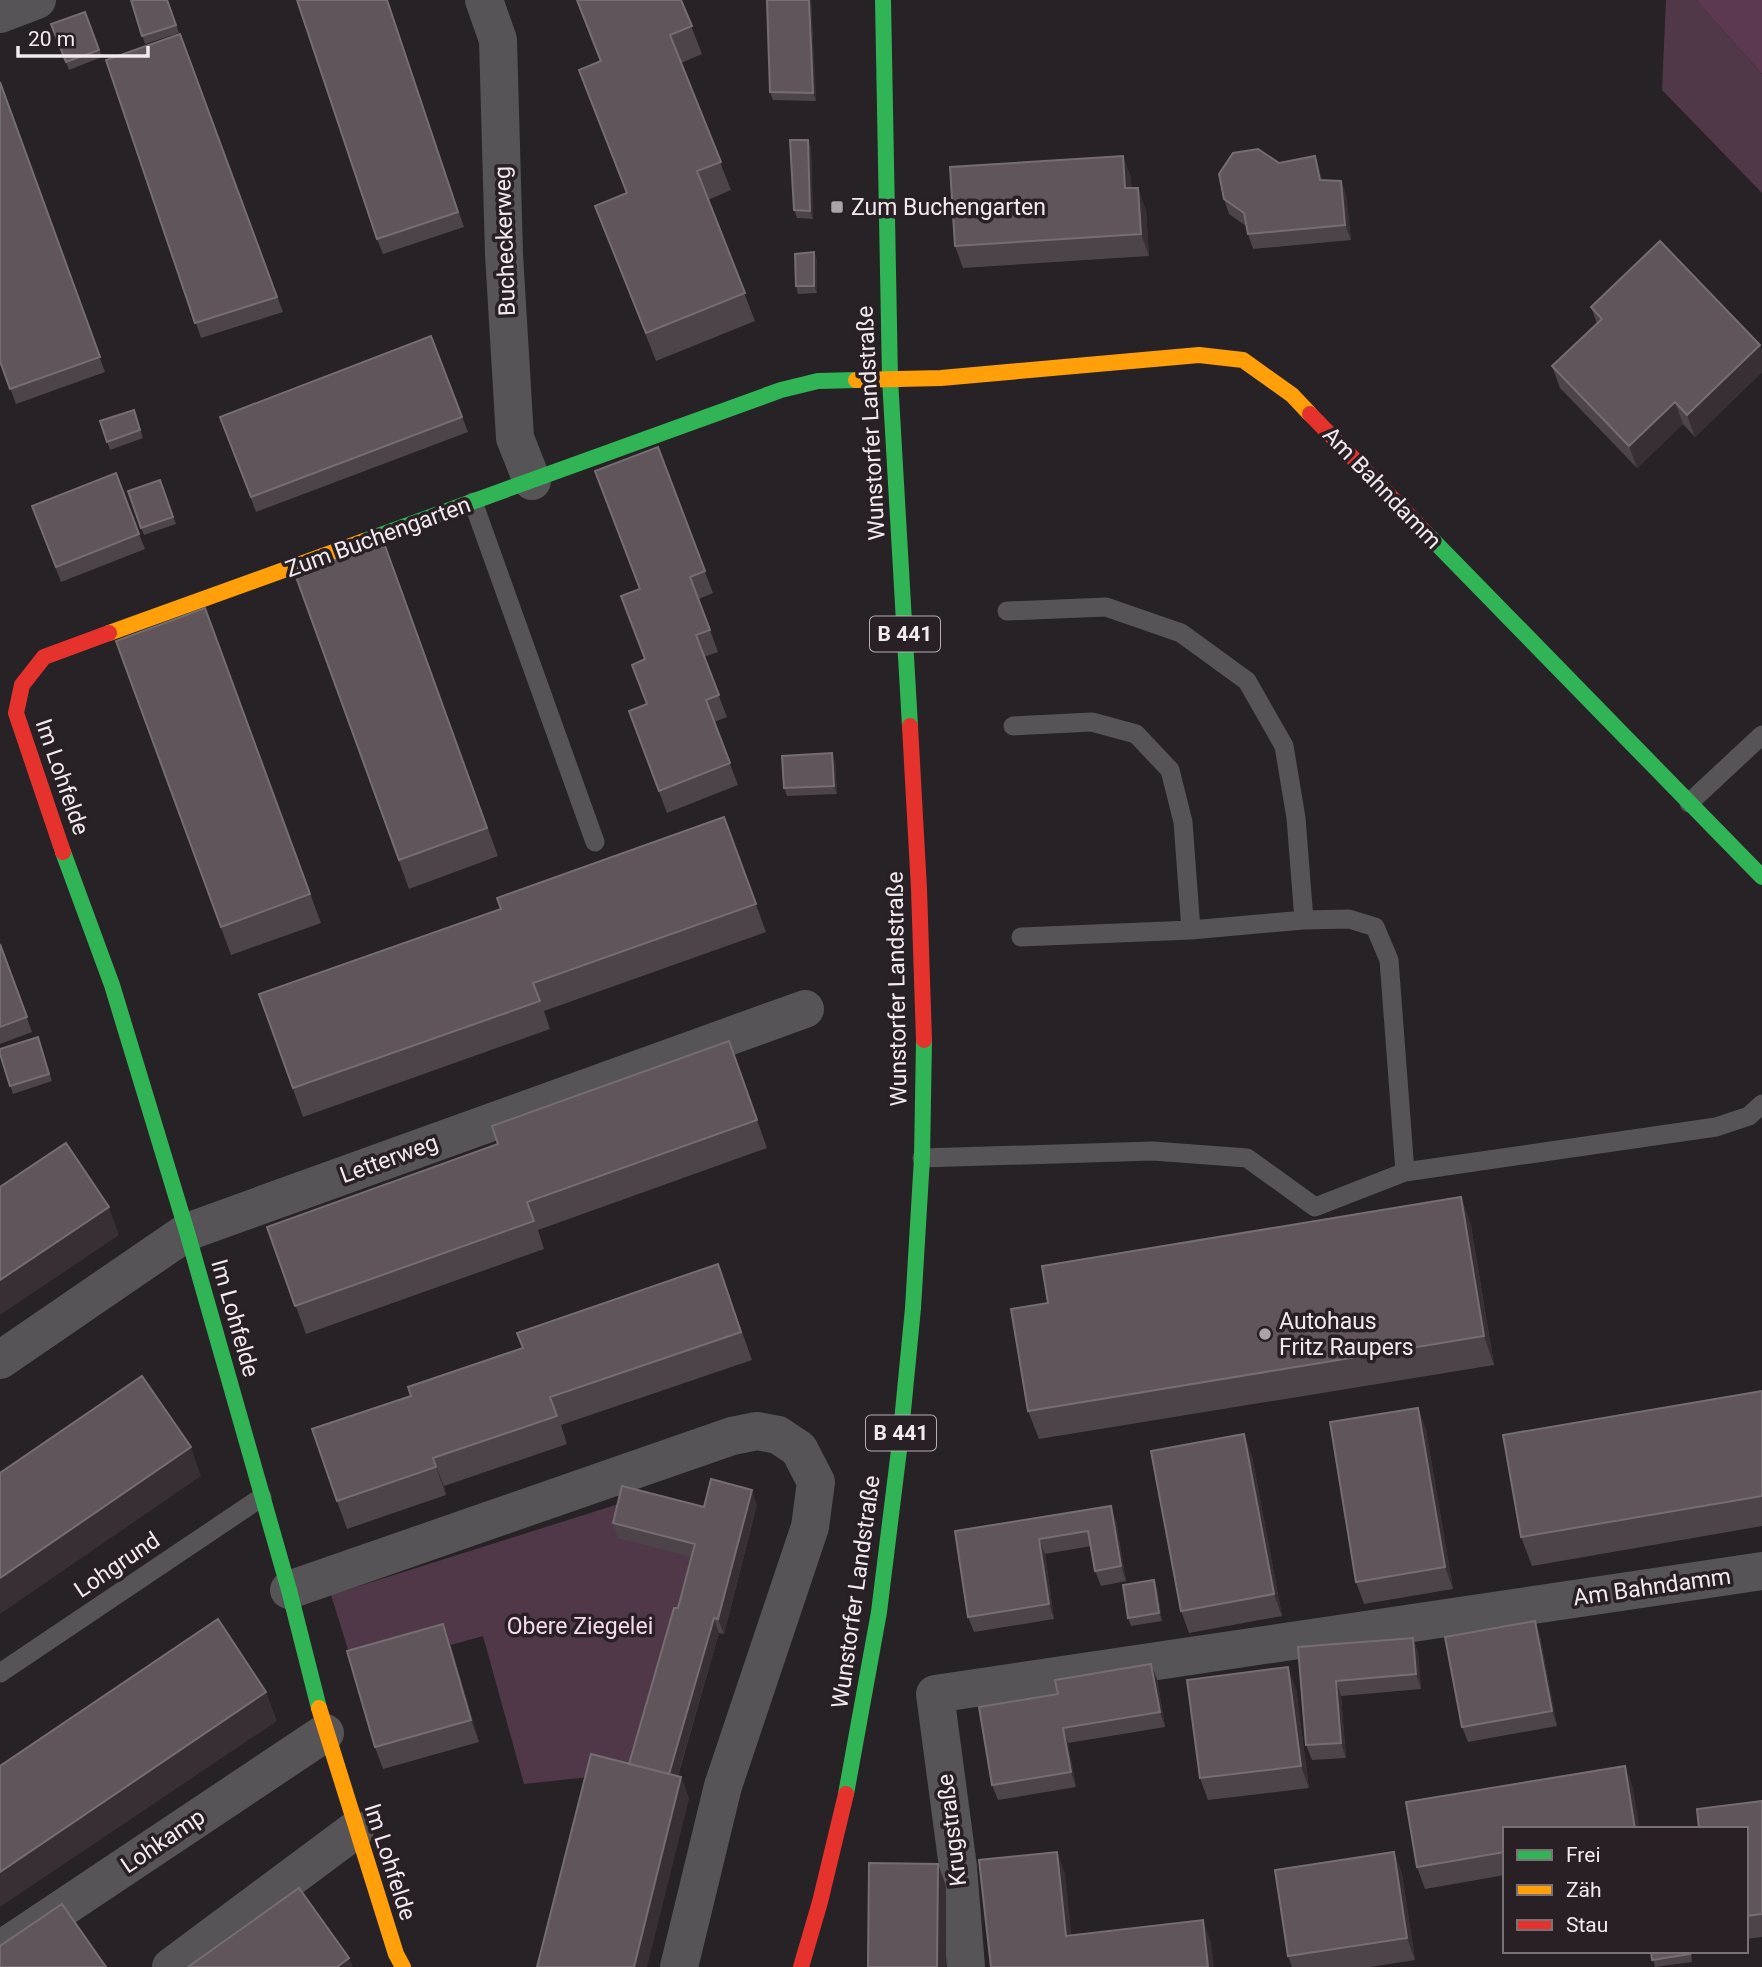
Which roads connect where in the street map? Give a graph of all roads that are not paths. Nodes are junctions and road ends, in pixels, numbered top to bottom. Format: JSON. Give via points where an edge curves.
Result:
{"nodes":[{"id":1,"x":484,"y":0,"type":"edge"},
{"id":2,"x":883,"y":0,"type":"edge"},
{"id":3,"x":890,"y":379,"type":"junction"},
{"id":4,"x":531,"y":481,"type":"junction"},
{"id":5,"x":473,"y":502,"type":"junction"},
{"id":6,"x":1007,"y":611,"type":"dead end"},
{"id":7,"x":11,"y":683,"type":"edge"},
{"id":8,"x":1013,"y":726,"type":"dead end"},
{"id":9,"x":1762,"y":735,"type":"edge"},
{"id":10,"x":1689,"y":803,"type":"junction"},
{"id":11,"x":595,"y":842,"type":"dead end"},
{"id":12,"x":1762,"y":877,"type":"edge"},
{"id":13,"x":1304,"y":920,"type":"junction"},
{"id":14,"x":1191,"y":930,"type":"junction"},
{"id":15,"x":1021,"y":937,"type":"dead end"},
{"id":16,"x":805,"y":1009,"type":"dead end"},
{"id":17,"x":1762,"y":1104,"type":"edge"},
{"id":18,"x":922,"y":1158,"type":"junction"},
{"id":19,"x":1405,"y":1172,"type":"junction"},
{"id":20,"x":187,"y":1232,"type":"junction"},
{"id":21,"x":0,"y":1360,"type":"edge"},
{"id":22,"x":262,"y":1497,"type":"junction"},
{"id":23,"x":1762,"y":1571,"type":"edge"},
{"id":24,"x":289,"y":1590,"type":"junction"},
{"id":25,"x":0,"y":1673,"type":"edge"},
{"id":26,"x":935,"y":1693,"type":"joint"},
{"id":27,"x":325,"y":1733,"type":"junction"},
{"id":28,"x":355,"y":1830,"type":"junction"},
{"id":29,"x":0,"y":1950,"type":"edge"},
{"id":30,"x":171,"y":1967,"type":"edge"},
{"id":31,"x":404,"y":1967,"type":"edge"},
{"id":32,"x":679,"y":1967,"type":"edge"},
{"id":33,"x":801,"y":1967,"type":"edge"},
{"id":34,"x":966,"y":1967,"type":"edge"}],
"edges":[{"from":1,"to":4,"type":"street","name":"Bucheckerweg","via":[[498,40],[515,438]]},
{"from":2,"to":3,"type":"street","name":"Wunstorfer Landstraße","number":"B 441"},
{"from":3,"to":4,"type":"street","name":"Zum Buchengarten","via":[[818,381],[781,390]]},
{"from":3,"to":10,"type":"street","name":"Am Bahndamm","via":[[1199,355],[1243,360],[1292,395]]},
{"from":3,"to":18,"type":"street","name":"Wunstorfer Landstraße","number":"B 441","via":[[919,889]]},
{"from":4,"to":5,"type":"street","name":"Zum Buchengarten"},
{"from":5,"to":7,"type":"street","name":"Zum Buchengarten","via":[[44,657]]},
{"from":5,"to":11,"type":"lane"},
{"from":6,"to":13,"type":"lane","via":[[1106,607],[1181,633],[1247,681],[1284,746],[1296,818]]},
{"from":7,"to":20,"type":"street","name":"Im Lohfelde","via":[[40,788],[112,985]]},
{"from":8,"to":14,"type":"lane","via":[[1092,722],[1136,734],[1170,770],[1183,821]]},
{"from":9,"to":10,"type":"lane"},
{"from":10,"to":12,"type":"street","name":"Am Bahndamm"},
{"from":13,"to":14,"type":"lane"},
{"from":13,"to":19,"type":"lane","via":[[1349,919],[1375,927],[1389,960]]},
{"from":14,"to":15,"type":"lane"},
{"from":16,"to":20,"type":"street","name":"Letterweg"},
{"from":17,"to":19,"type":"lane","via":[[1749,1116],[1716,1127]]},
{"from":18,"to":19,"type":"lane","via":[[1153,1151],[1247,1158],[1315,1207]]},
{"from":18,"to":33,"type":"street","name":"Wunstorfer Landstraße","number":"B 441","via":[[904,1402],[879,1612],[843,1812]]},
{"from":20,"to":21,"type":"street","name":"Letterweg"},
{"from":20,"to":22,"type":"street","name":"Im Lohfelde"},
{"from":22,"to":24,"type":"street","name":"Im Lohfelde"},
{"from":22,"to":25,"type":"lane","name":"Lohgrund"},
{"from":23,"to":26,"type":"street","name":"Am Bahndamm"},
{"from":24,"to":27,"type":"street","name":"Im Lohfelde"},
{"from":24,"to":32,"type":"street","via":[[732,1436],[757,1431],[778,1435],[799,1449],[816,1482],[810,1527],[723,1786]]},
{"from":26,"to":34,"type":"street","name":"Krugstraße"},
{"from":27,"to":28,"type":"street","name":"Im Lohfelde"},
{"from":27,"to":29,"type":"street","name":"Lohkamp"},
{"from":28,"to":30,"type":"street"},
{"from":28,"to":31,"type":"street","name":"Im Lohfelde"}]}
